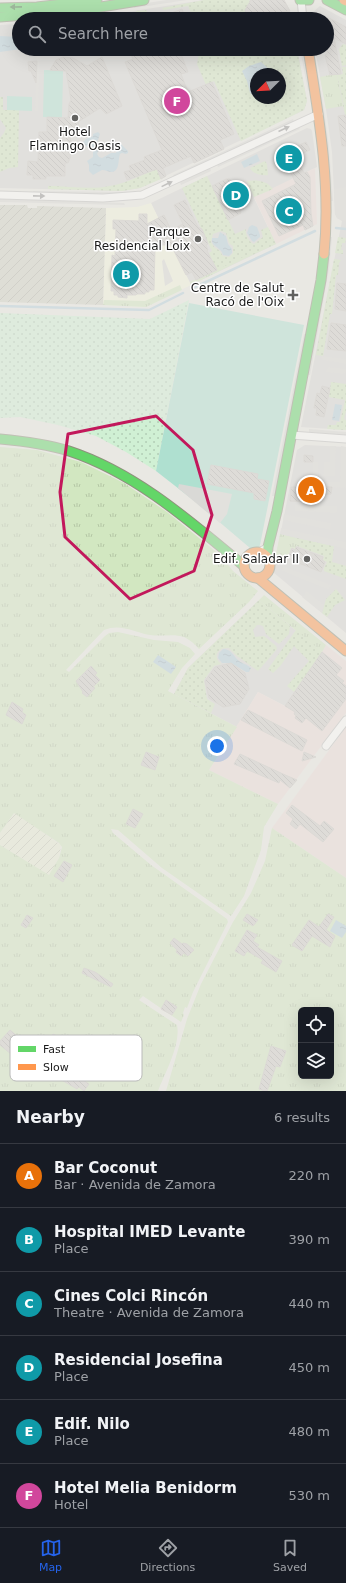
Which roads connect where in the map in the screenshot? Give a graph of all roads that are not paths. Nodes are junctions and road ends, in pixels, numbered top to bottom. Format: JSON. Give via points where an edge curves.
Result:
{"nodes":[{"id":1,"x":97,"y":0,"type":"edge"},
{"id":2,"x":144,"y":0,"type":"edge"},
{"id":3,"x":301,"y":0,"type":"edge"},
{"id":4,"x":309,"y":0,"type":"edge"},
{"id":5,"x":327,"y":0,"type":"edge"},
{"id":6,"x":344,"y":4,"type":"edge"},
{"id":7,"x":0,"y":8,"type":"edge"},
{"id":8,"x":61,"y":12,"type":"edge"},
{"id":9,"x":302,"y":12,"type":"edge"},
{"id":10,"x":12,"y":15,"type":"edge"},
{"id":11,"x":0,"y":16,"type":"edge"},
{"id":12,"x":309,"y":56,"type":"edge"},
{"id":13,"x":319,"y":114,"type":"junction"},
{"id":14,"x":0,"y":195,"type":"edge"},
{"id":15,"x":291,"y":435,"type":"junction"},
{"id":16,"x":346,"y":439,"type":"edge"},
{"id":17,"x":0,"y":440,"type":"edge"},
{"id":18,"x":268,"y":547,"type":"junction"},
{"id":19,"x":258,"y":553,"type":"junction"},
{"id":20,"x":248,"y":555,"type":"junction"},
{"id":21,"x":233,"y":557,"type":"junction"},
{"id":22,"x":267,"y":558,"type":"junction"},
{"id":23,"x":244,"y":566,"type":"junction"},
{"id":24,"x":267,"y":572,"type":"junction"},
{"id":25,"x":258,"y":578,"type":"junction"},
{"id":26,"x":270,"y":588,"type":"junction"},
{"id":27,"x":346,"y":651,"type":"edge"},
{"id":28,"x":346,"y":720,"type":"edge"},
{"id":29,"x":326,"y":746,"type":"dead end"}],
"edges":[{"from":1,"to":7,"type":"street","one_way":true,"via":[[37,7]]},
{"from":2,"to":8,"type":"street"},
{"from":3,"to":4,"type":"street"},
{"from":3,"to":9,"type":"street"},
{"from":5,"to":6,"type":"street"},
{"from":10,"to":11,"type":"street"},
{"from":12,"to":13,"type":"street"},
{"from":14,"to":13,"type":"street","one_way":true,"via":[[103,198],[142,195]]},
{"from":13,"to":15,"type":"street","via":[[326,181],[326,233],[321,280]]},
{"from":15,"to":16,"type":"street"},
{"from":15,"to":18,"type":"street"},
{"from":17,"to":21,"type":"street","via":[[22,440],[50,445],[95,460],[166,503]]},
{"from":18,"to":19,"type":"street"},
{"from":18,"to":22,"type":"street"},
{"from":19,"to":20,"type":"street"},
{"from":19,"to":22,"type":"street"},
{"from":20,"to":21,"type":"street"},
{"from":20,"to":23,"type":"street"},
{"from":21,"to":23,"type":"street"},
{"from":22,"to":24,"type":"street"},
{"from":23,"to":25,"type":"street","via":[[250,577]]},
{"from":24,"to":25,"type":"street"},
{"from":24,"to":26,"type":"street"},
{"from":25,"to":26,"type":"street"},
{"from":26,"to":27,"type":"street"},
{"from":28,"to":29,"type":"street"}]}
